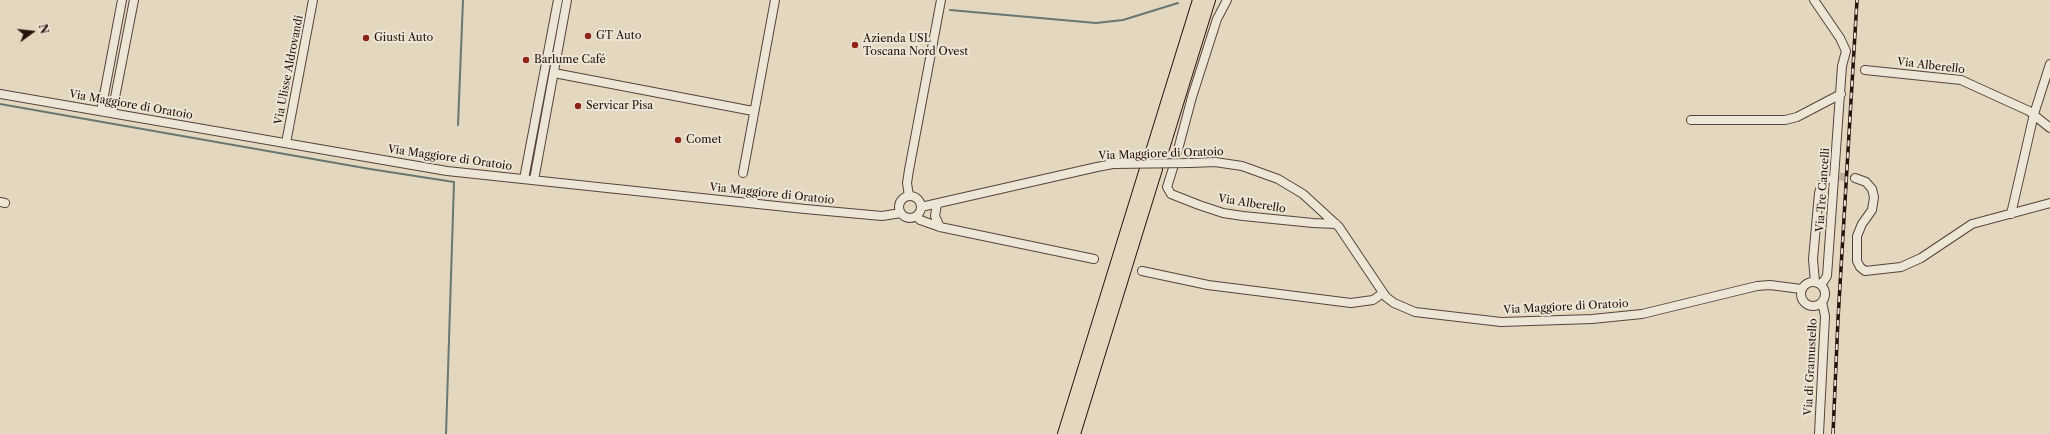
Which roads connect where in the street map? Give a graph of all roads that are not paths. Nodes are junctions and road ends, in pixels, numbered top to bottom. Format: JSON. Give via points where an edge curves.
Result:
{"nodes":[{"id":1,"x":122,"y":0,"type":"edge"},
{"id":2,"x":134,"y":0,"type":"edge"},
{"id":3,"x":313,"y":0,"type":"edge"},
{"id":4,"x":558,"y":0,"type":"edge"},
{"id":5,"x":568,"y":0,"type":"edge"},
{"id":6,"x":775,"y":0,"type":"edge"},
{"id":7,"x":941,"y":0,"type":"edge"},
{"id":8,"x":1199,"y":0,"type":"edge"},
{"id":9,"x":1209,"y":0,"type":"edge"},
{"id":10,"x":1227,"y":0,"type":"edge"},
{"id":11,"x":1814,"y":0,"type":"edge"},
{"id":12,"x":2050,"y":64,"type":"edge"},
{"id":13,"x":1865,"y":70,"type":"dead end"},
{"id":14,"x":554,"y":73,"type":"junction"},
{"id":15,"x":0,"y":94,"type":"edge"},
{"id":16,"x":1841,"y":94,"type":"junction"},
{"id":17,"x":101,"y":111,"type":"junction"},
{"id":18,"x":753,"y":111,"type":"junction"},
{"id":19,"x":112,"y":113,"type":"junction"},
{"id":20,"x":2034,"y":114,"type":"junction"},
{"id":21,"x":1691,"y":120,"type":"dead end"},
{"id":22,"x":2050,"y":128,"type":"edge"},
{"id":23,"x":286,"y":143,"type":"junction"},
{"id":24,"x":1176,"y":157,"type":"dead end"},
{"id":25,"x":1153,"y":163,"type":"junction"},
{"id":26,"x":1173,"y":168,"type":"dead end"},
{"id":27,"x":742,"y":173,"type":"dead end"},
{"id":28,"x":1855,"y":178,"type":"tunnel mouth"},
{"id":29,"x":524,"y":179,"type":"junction"},
{"id":30,"x":1827,"y":179,"type":"dead end"},
{"id":31,"x":534,"y":180,"type":"junction"},
{"id":32,"x":909,"y":196,"type":"junction"},
{"id":33,"x":2050,"y":202,"type":"edge"},
{"id":34,"x":937,"y":204,"type":"junction"},
{"id":35,"x":921,"y":206,"type":"junction"},
{"id":36,"x":901,"y":213,"type":"junction"},
{"id":37,"x":2011,"y":214,"type":"junction"},
{"id":38,"x":917,"y":216,"type":"junction"},
{"id":39,"x":1336,"y":224,"type":"junction"},
{"id":40,"x":940,"y":227,"type":"junction"},
{"id":41,"x":1094,"y":259,"type":"dead end"},
{"id":42,"x":1142,"y":271,"type":"dead end"},
{"id":43,"x":1818,"y":284,"type":"junction"},
{"id":44,"x":1801,"y":289,"type":"junction"},
{"id":45,"x":1383,"y":293,"type":"junction"},
{"id":46,"x":1822,"y":302,"type":"junction"},
{"id":47,"x":1064,"y":434,"type":"edge"},
{"id":48,"x":1074,"y":434,"type":"edge"},
{"id":49,"x":1819,"y":434,"type":"edge"}],
"edges":[{"from":1,"to":17,"type":"street"},
{"from":2,"to":19,"type":"street"},
{"from":3,"to":23,"type":"street","name":"Via Ulisse Aldrovandi"},
{"from":4,"to":29,"type":"street"},
{"from":5,"to":14,"type":"street"},
{"from":6,"to":18,"type":"street"},
{"from":7,"to":32,"type":"street","via":[[907,182]]},
{"from":8,"to":25,"type":"highway"},
{"from":9,"to":25,"type":"highway"},
{"from":10,"to":24,"type":"street","via":[[1217,19]]},
{"from":11,"to":16,"type":"street","via":[[1845,48]]},
{"from":12,"to":20,"type":"street"},
{"from":13,"to":20,"type":"street","name":"Via Alberello","via":[[1961,80]]},
{"from":14,"to":18,"type":"street"},
{"from":14,"to":31,"type":"street"},
{"from":15,"to":17,"type":"street","name":"Via Maggiore di Oratoio"},
{"from":16,"to":21,"type":"street","via":[[1797,117],[1785,120]]},
{"from":16,"to":43,"type":"street","name":"Via Tre Cancelli","via":[[1827,276]]},
{"from":17,"to":19,"type":"street","name":"Via Maggiore di Oratoio"},
{"from":18,"to":27,"type":"street"},
{"from":19,"to":23,"type":"street","name":"Via Maggiore di Oratoio"},
{"from":20,"to":22,"type":"street","name":"Via Alberello"},
{"from":20,"to":37,"type":"street"},
{"from":23,"to":29,"type":"street","name":"Via Maggiore di Oratoio","via":[[447,171]]},
{"from":25,"to":47,"type":"highway"},
{"from":25,"to":48,"type":"highway"},
{"from":26,"to":39,"type":"street","name":"Via Alberello","via":[[1168,189],[1174,197],[1223,213]]},
{"from":28,"to":37,"type":"street","via":[[1866,182],[1874,197],[1872,210],[1857,236],[1857,261],[1865,272],[1904,266],[1921,258],[1972,224]]},
{"from":29,"to":31,"type":"street","name":"Via Maggiore di Oratoio"},
{"from":30,"to":43,"type":"street","via":[[1818,193],[1813,259]]},
{"from":31,"to":36,"type":"street","name":"Via Maggiore di Oratoio","via":[[882,216]]},
{"from":32,"to":35,"type":"street","via":[[919,200]]},
{"from":32,"to":36,"type":"street","via":[[901,202]]},
{"from":33,"to":37,"type":"street"},
{"from":34,"to":35,"type":"street","name":"Via Maggiore di Oratoio"},
{"from":34,"to":39,"type":"street","name":"Via Maggiore di Oratoio","bridge":true,"via":[[1097,166],[1191,162],[1233,164],[1269,175],[1303,194]]},
{"from":34,"to":40,"type":"street","via":[[935,216]]},
{"from":35,"to":38,"type":"street"},
{"from":36,"to":38,"type":"street","name":"Via Maggiore di Oratoio","via":[[910,218]]},
{"from":38,"to":40,"type":"street","name":"Via Maggiore di Oratoio","via":[[920,220]]},
{"from":39,"to":45,"type":"street","name":"Via Maggiore di Oratoio"},
{"from":40,"to":41,"type":"street","name":"Via Maggiore di Oratoio"},
{"from":42,"to":45,"type":"street","via":[[1214,286],[1351,303],[1373,300]]},
{"from":43,"to":44,"type":"street","via":[[1806,284]]},
{"from":43,"to":46,"type":"street","via":[[1825,291]]},
{"from":44,"to":45,"type":"street","name":"Via Maggiore di Oratoio","via":[[1764,285],[1628,316],[1501,322],[1415,312],[1394,303]]},
{"from":44,"to":46,"type":"street","via":[[1801,297],[1805,304],[1816,306]]},
{"from":46,"to":49,"type":"street","name":"Via di Gramustello","via":[[1825,316]]}]}
